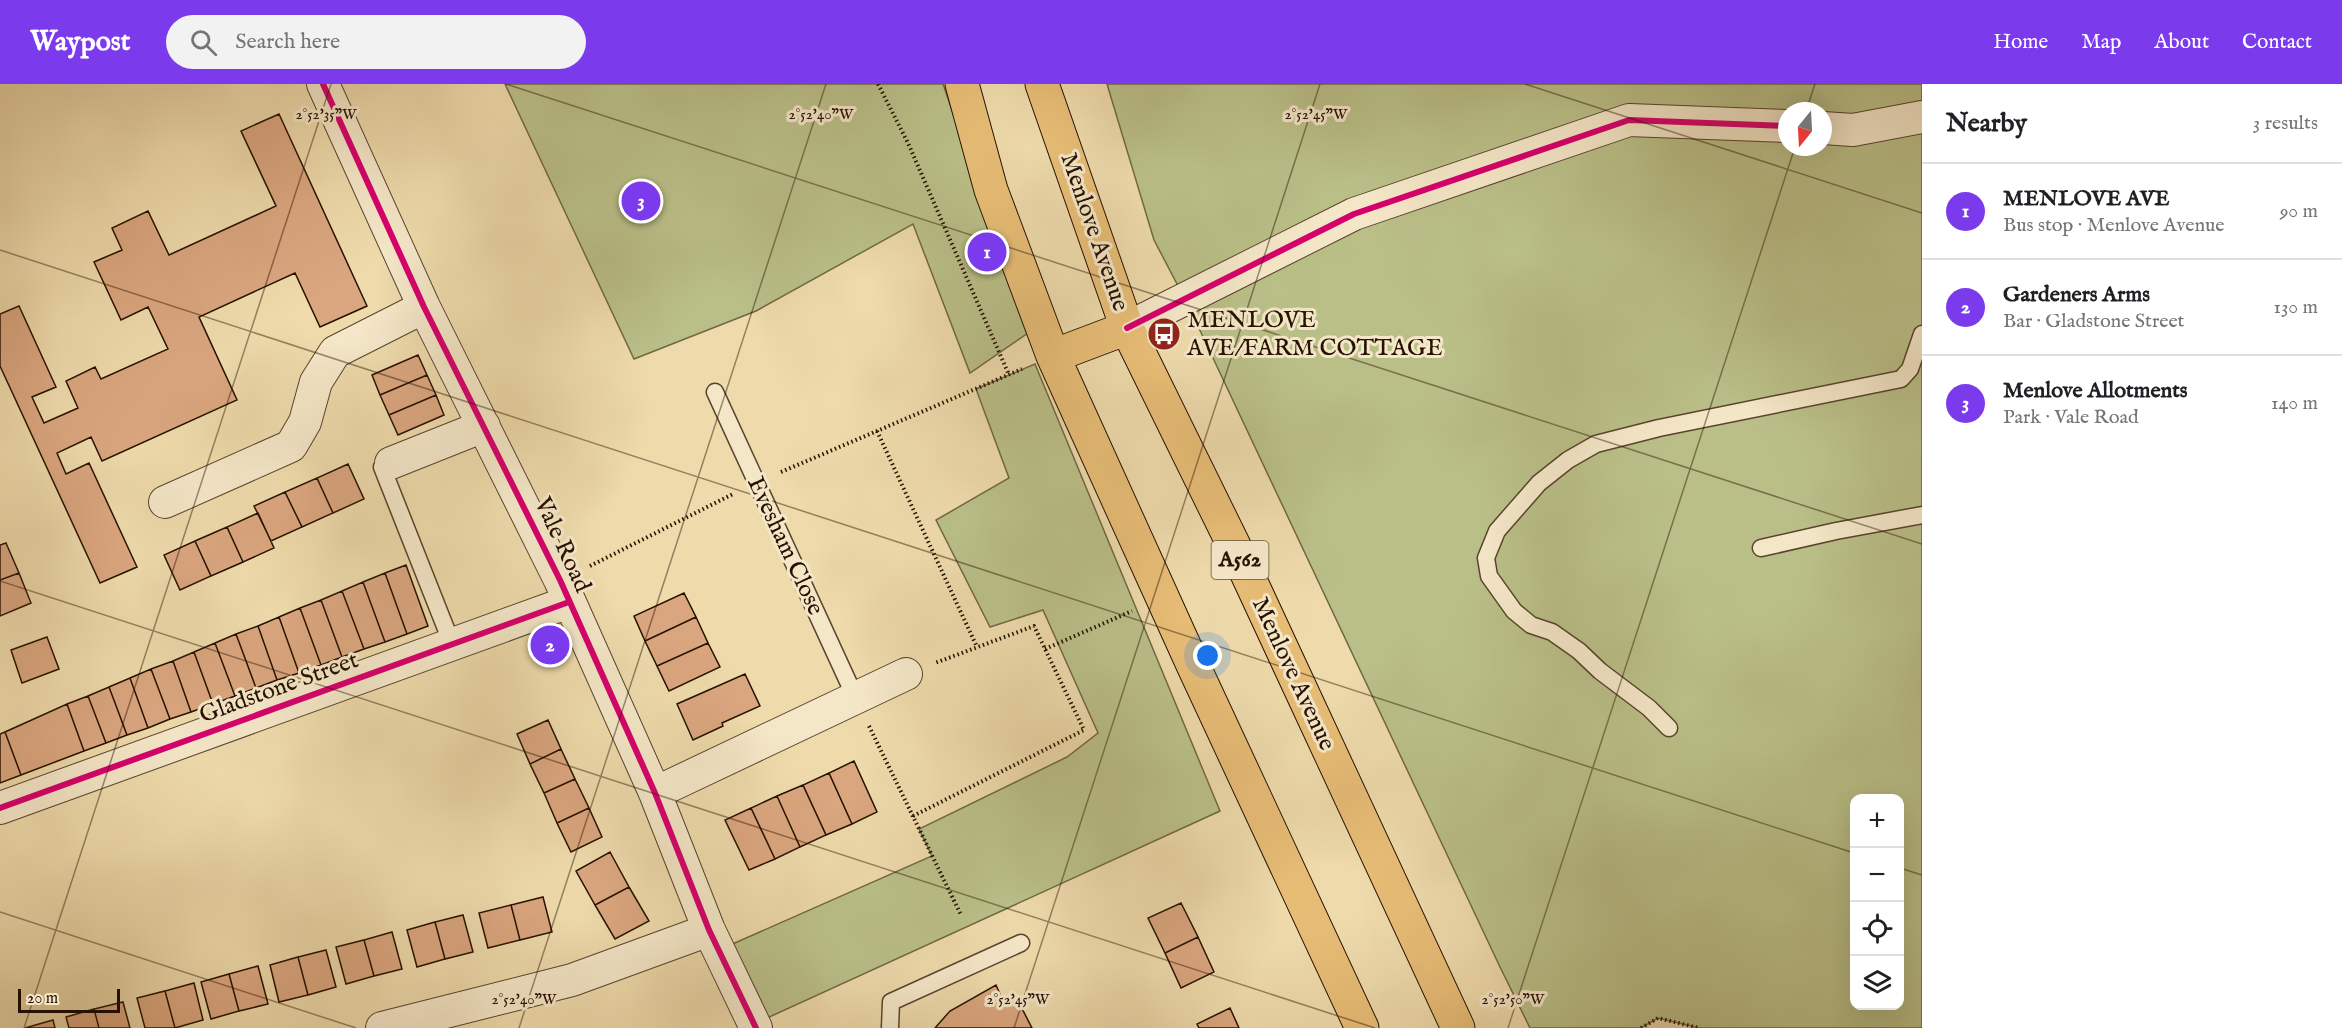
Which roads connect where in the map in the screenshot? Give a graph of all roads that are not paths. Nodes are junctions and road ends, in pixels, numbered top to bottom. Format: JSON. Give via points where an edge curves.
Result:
{"nodes":[{"id":1,"x":323,"y":84,"type":"edge"},
{"id":2,"x":962,"y":84,"type":"edge"},
{"id":3,"x":1042,"y":84,"type":"edge"},
{"id":4,"x":1922,"y":117,"type":"edge"},
{"id":5,"x":1778,"y":126,"type":"edge"},
{"id":6,"x":1832,"y":129,"type":"edge"},
{"id":7,"x":424,"y":308,"type":"junction"},
{"id":8,"x":1127,"y":328,"type":"junction"},
{"id":9,"x":1922,"y":334,"type":"edge"},
{"id":10,"x":1053,"y":356,"type":"junction"},
{"id":11,"x":715,"y":392,"type":"dead end"},
{"id":12,"x":484,"y":426,"type":"junction"},
{"id":13,"x":391,"y":463,"type":"joint"},
{"id":14,"x":165,"y":502,"type":"dead end"},
{"id":15,"x":1922,"y":515,"type":"edge"},
{"id":16,"x":1761,"y":548,"type":"dead end"},
{"id":17,"x":565,"y":591,"type":"junction"},
{"id":18,"x":452,"y":644,"type":"junction"},
{"id":19,"x":906,"y":674,"type":"road end"},
{"id":20,"x":856,"y":699,"type":"junction"},
{"id":21,"x":1669,"y":728,"type":"dead end"},
{"id":22,"x":655,"y":793,"type":"junction"},
{"id":23,"x":0,"y":808,"type":"edge"},
{"id":24,"x":709,"y":930,"type":"junction"},
{"id":25,"x":1021,"y":943,"type":"dead end"},
{"id":26,"x":382,"y":1028,"type":"edge"},
{"id":27,"x":756,"y":1028,"type":"edge"},
{"id":28,"x":890,"y":1028,"type":"edge"},
{"id":29,"x":1362,"y":1028,"type":"edge"},
{"id":30,"x":1458,"y":1028,"type":"edge"}],
"edges":[{"from":1,"to":7,"type":"street","name":"Vale Road"},
{"from":2,"to":10,"type":"highway","via":[[992,190]]},
{"from":3,"to":8,"type":"highway","name":"Menlove Avenue","number":"A562"},
{"from":4,"to":6,"type":"street","via":[[1853,130]]},
{"from":5,"to":8,"type":"street","via":[[1629,120],[1354,214]]},
{"from":7,"to":12,"type":"street","name":"Vale Road"},
{"from":7,"to":14,"type":"street","via":[[335,352],[316,382],[305,422],[291,446]]},
{"from":8,"to":10,"type":"highway"},
{"from":8,"to":30,"type":"highway","name":"Menlove Avenue","number":"A562","via":[[1232,541]]},
{"from":9,"to":21,"type":"lane","via":[[1910,369],[1901,379],[1596,444],[1539,483],[1497,531],[1486,558],[1489,576],[1514,611],[1579,651]]},
{"from":10,"to":29,"type":"highway"},
{"from":11,"to":20,"type":"lane","name":"Evesham Close"},
{"from":12,"to":13,"type":"street"},
{"from":12,"to":17,"type":"street","name":"Vale Road"},
{"from":13,"to":18,"type":"lane","via":[[382,467]]},
{"from":15,"to":16,"type":"lane"},
{"from":17,"to":18,"type":"street","name":"Gladstone Street"},
{"from":17,"to":22,"type":"street","name":"Vale Road"},
{"from":18,"to":23,"type":"street","name":"Gladstone Street"},
{"from":19,"to":20,"type":"street"},
{"from":20,"to":22,"type":"street"},
{"from":22,"to":24,"type":"street","name":"Vale Road"},
{"from":24,"to":26,"type":"street","via":[[572,980]]},
{"from":24,"to":27,"type":"street","name":"Vale Road"},
{"from":25,"to":28,"type":"lane","via":[[891,1002]]}]}
